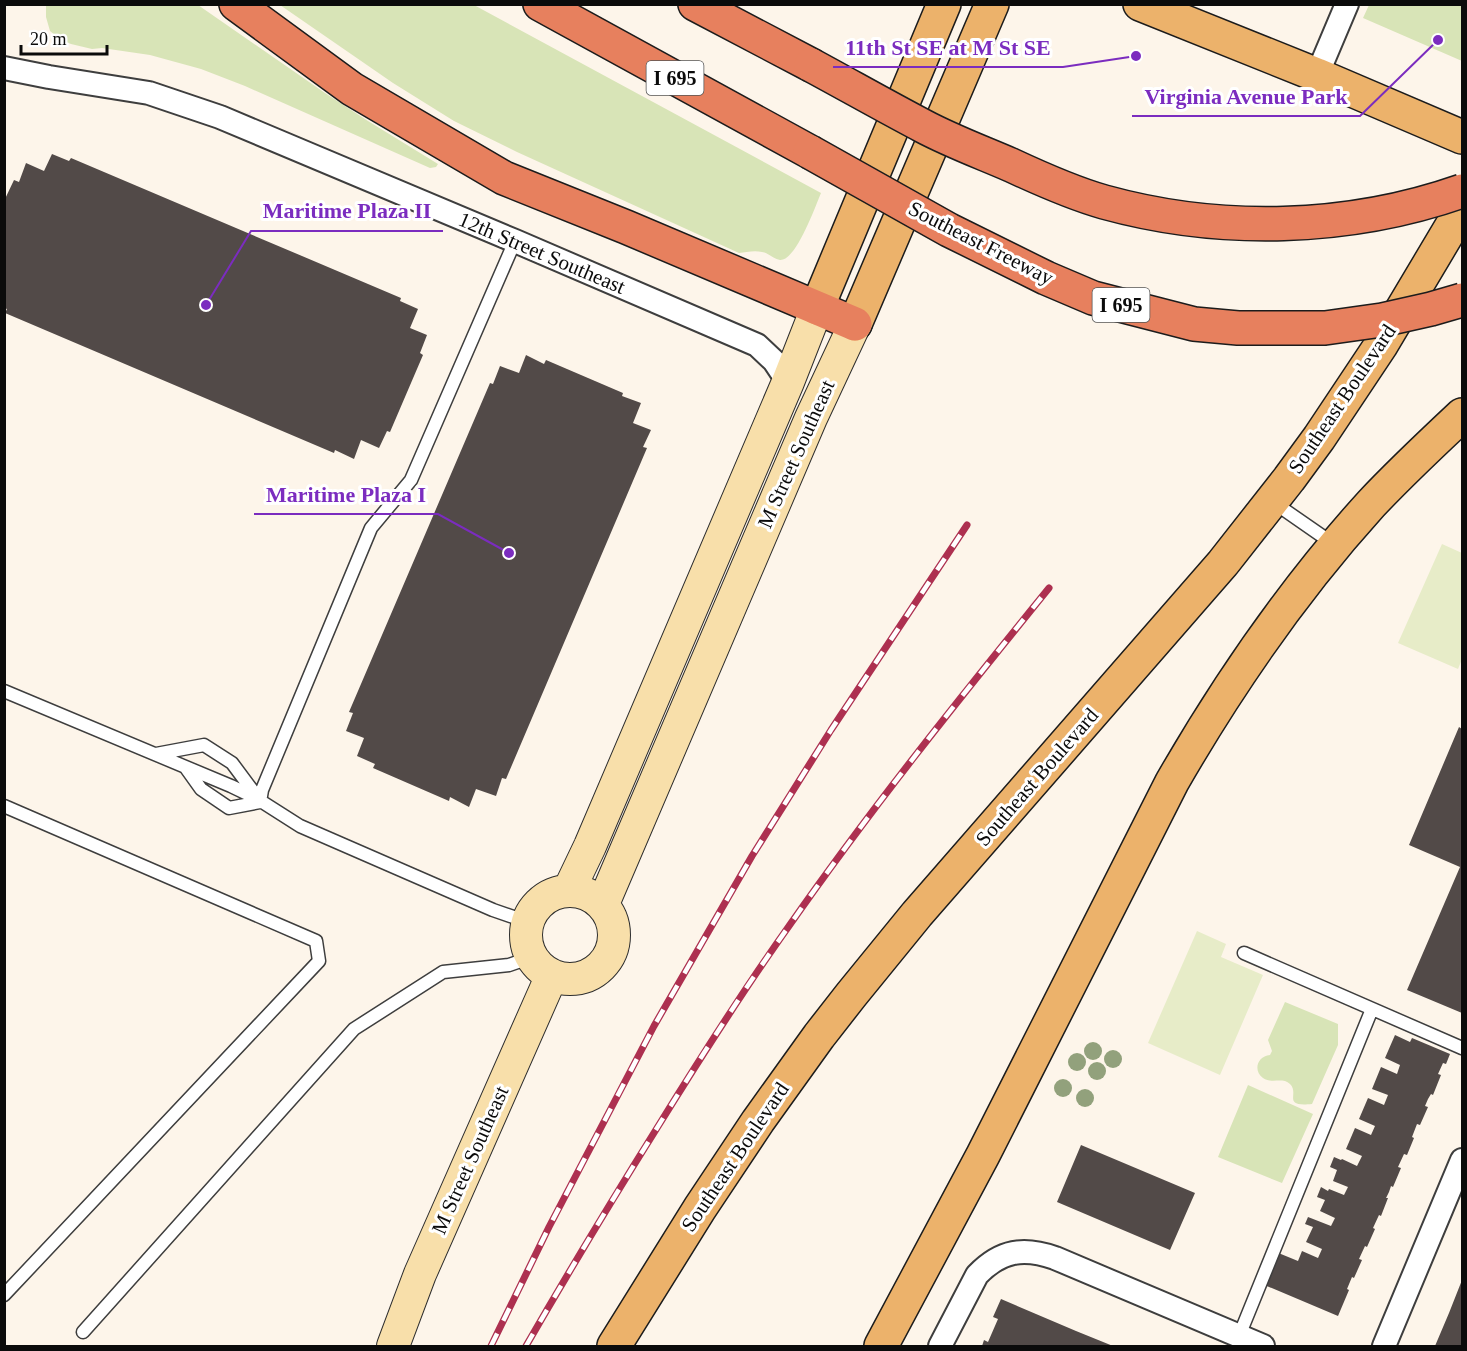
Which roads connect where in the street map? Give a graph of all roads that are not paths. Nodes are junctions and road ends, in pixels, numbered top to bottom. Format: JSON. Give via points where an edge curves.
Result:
{"nodes":[{"id":1,"x":236,"y":4,"type":"edge"},
{"id":2,"x":540,"y":4,"type":"edge"},
{"id":3,"x":695,"y":4,"type":"edge"},
{"id":4,"x":944,"y":4,"type":"edge"},
{"id":5,"x":992,"y":4,"type":"edge"},
{"id":6,"x":1140,"y":4,"type":"edge"},
{"id":7,"x":1347,"y":4,"type":"edge"},
{"id":8,"x":4,"y":68,"type":"edge"},
{"id":9,"x":1317,"y":75,"type":"junction"},
{"id":10,"x":1462,"y":137,"type":"edge"},
{"id":11,"x":1462,"y":191,"type":"edge"},
{"id":12,"x":1462,"y":209,"type":"edge"},
{"id":13,"x":515,"y":241,"type":"junction"},
{"id":14,"x":1462,"y":300,"type":"edge"},
{"id":15,"x":817,"y":308,"type":"junction"},
{"id":16,"x":855,"y":324,"type":"junction"},
{"id":17,"x":788,"y":382,"type":"junction"},
{"id":18,"x":1462,"y":415,"type":"edge"},
{"id":19,"x":1272,"y":501,"type":"junction"},
{"id":20,"x":1335,"y":545,"type":"junction"},
{"id":21,"x":4,"y":691,"type":"edge"},
{"id":22,"x":155,"y":754,"type":"junction"},
{"id":23,"x":185,"y":767,"type":"junction"},
{"id":24,"x":260,"y":802,"type":"junction"},
{"id":25,"x":4,"y":806,"type":"edge"},
{"id":26,"x":569,"y":890,"type":"junction"},
{"id":27,"x":603,"y":904,"type":"junction"},
{"id":28,"x":528,"y":922,"type":"junction"},
{"id":29,"x":1244,"y":953,"type":"dead end"},
{"id":30,"x":542,"y":966,"type":"junction"},
{"id":31,"x":1372,"y":1009,"type":"junction"},
{"id":32,"x":1462,"y":1048,"type":"edge"},
{"id":33,"x":1462,"y":1160,"type":"edge"},
{"id":34,"x":4,"y":1295,"type":"edge"},
{"id":35,"x":646,"y":1296,"type":"junction"},
{"id":36,"x":83,"y":1332,"type":"dead end"},
{"id":37,"x":1239,"y":1336,"type":"junction"},
{"id":38,"x":882,"y":1344,"type":"edge"},
{"id":39,"x":393,"y":1347,"type":"edge"},
{"id":40,"x":614,"y":1347,"type":"edge"},
{"id":41,"x":624,"y":1347,"type":"edge"},
{"id":42,"x":940,"y":1347,"type":"edge"},
{"id":43,"x":1263,"y":1347,"type":"edge"},
{"id":44,"x":1384,"y":1347,"type":"edge"}],
"edges":[{"from":1,"to":15,"type":"highway","via":[[352,89],[504,178]]},
{"from":2,"to":14,"type":"highway","name":"Southeast Freeway","number":"I 695","bridge":true,"via":[[949,230],[1093,298],[1194,324],[1238,328],[1325,328],[1382,320]]},
{"from":3,"to":11,"type":"highway","bridge":true,"via":[[925,127],[1102,202],[1198,220],[1288,224],[1396,211]]},
{"from":4,"to":15,"type":"main road","name":"M Street Southeast"},
{"from":5,"to":16,"type":"main road","name":"M Street Southeast"},
{"from":6,"to":9,"type":"main road"},
{"from":7,"to":9,"type":"street"},
{"from":8,"to":13,"type":"street","name":"12th Street Southeast","via":[[149,93],[220,117]]},
{"from":9,"to":10,"type":"main road"},
{"from":12,"to":19,"type":"main road","name":"Southeast Boulevard","via":[[1349,394]]},
{"from":13,"to":17,"type":"street","name":"12th Street Southeast","via":[[757,345]]},
{"from":13,"to":24,"type":"lane","via":[[411,480],[371,528]]},
{"from":15,"to":16,"type":"highway"},
{"from":15,"to":17,"type":"street","name":"M Street Southeast"},
{"from":16,"to":27,"type":"street","name":"M Street Southeast"},
{"from":17,"to":26,"type":"street","name":"M Street Southeast"},
{"from":18,"to":20,"type":"main road","via":[[1398,476]]},
{"from":19,"to":20,"type":"lane"},
{"from":19,"to":35,"type":"main road","name":"Southeast Boulevard","via":[[844,1003],[752,1129]]},
{"from":20,"to":38,"type":"main road","via":[[1255,650],[1177,773]]},
{"from":21,"to":22,"type":"lane"},
{"from":22,"to":23,"type":"lane"},
{"from":22,"to":24,"type":"lane","via":[[204,745],[232,763]]},
{"from":23,"to":24,"type":"lane"},
{"from":23,"to":24,"type":"lane","via":[[201,789],[229,808]]},
{"from":24,"to":28,"type":"lane","via":[[300,826]]},
{"from":25,"to":34,"type":"lane","via":[[316,941],[319,961]]},
{"from":26,"to":27,"type":"street","via":[[582,892]]},
{"from":26,"to":28,"type":"street","via":[[543,899]]},
{"from":27,"to":30,"type":"street","via":[[611,916],[614,943],[601,967],[578,979],[565,979]]},
{"from":28,"to":30,"type":"street","via":[[528,946]]},
{"from":29,"to":31,"type":"lane"},
{"from":30,"to":36,"type":"lane","via":[[443,972],[354,1029]]},
{"from":30,"to":39,"type":"street","name":"M Street Southeast"},
{"from":31,"to":32,"type":"lane"},
{"from":31,"to":37,"type":"lane"},
{"from":33,"to":44,"type":"street"},
{"from":35,"to":40,"type":"main road","name":"Southeast Boulevard"},
{"from":35,"to":41,"type":"lane"},
{"from":37,"to":42,"type":"street","via":[[1055,1258],[1019,1252],[996,1259],[978,1275]]},
{"from":37,"to":43,"type":"street"}]}
